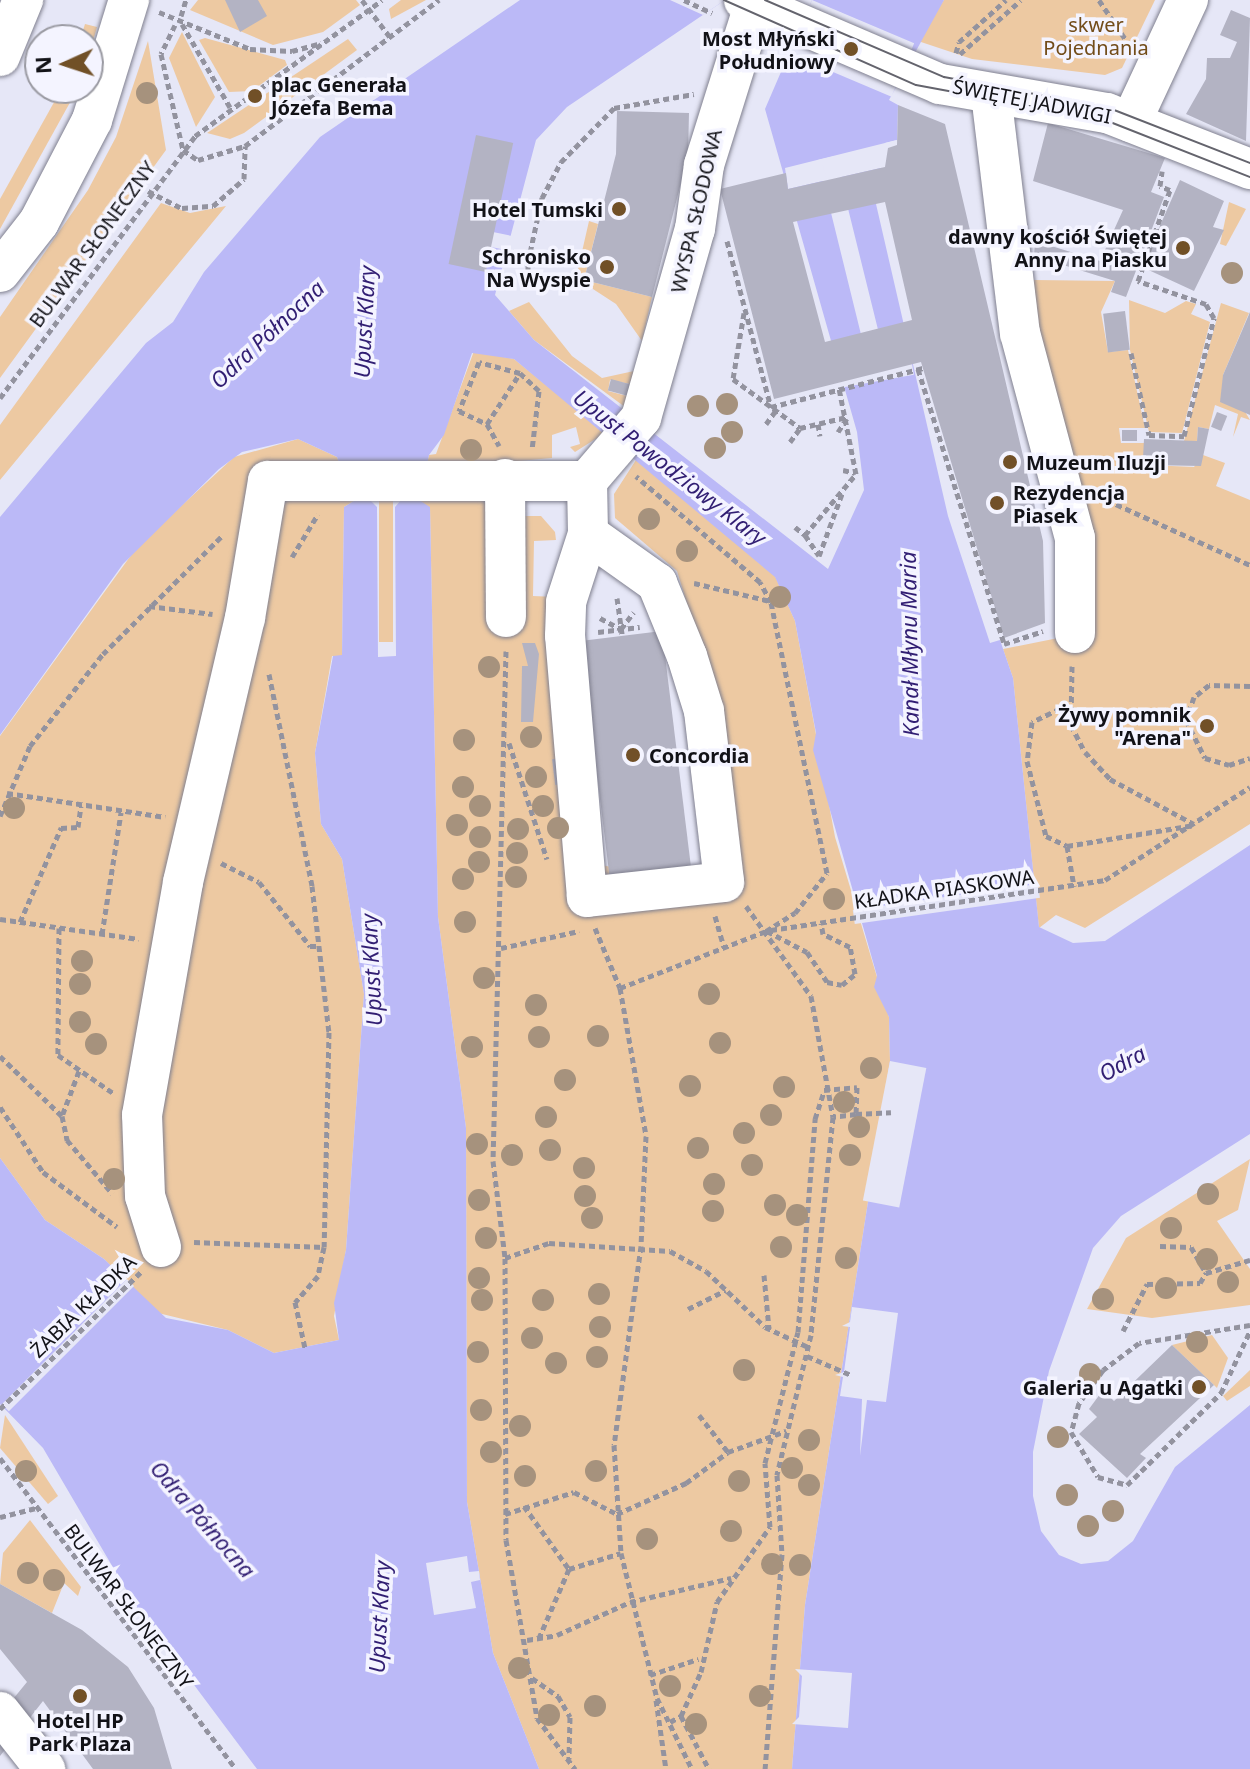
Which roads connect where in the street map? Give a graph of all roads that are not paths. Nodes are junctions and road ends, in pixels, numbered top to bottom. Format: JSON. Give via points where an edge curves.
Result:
{"nodes":[{"id":1,"x":23,"y":0,"type":"edge"},
{"id":2,"x":129,"y":0,"type":"edge"},
{"id":3,"x":1188,"y":0,"type":"edge"},
{"id":4,"x":735,"y":5,"type":"edge"},
{"id":5,"x":0,"y":56,"type":"edge"},
{"id":6,"x":991,"y":94,"type":"junction"},
{"id":7,"x":1131,"y":122,"type":"junction"},
{"id":8,"x":1250,"y":169,"type":"edge"},
{"id":9,"x":0,"y":272,"type":"edge"},
{"id":10,"x":615,"y":450,"type":"junction"},
{"id":11,"x":520,"y":479,"type":"junction"},
{"id":12,"x":588,"y":534,"type":"junction"},
{"id":13,"x":506,"y":617,"type":"road end"},
{"id":14,"x":1075,"y":633,"type":"road end"},
{"id":15,"x":158,"y":1253,"type":"road end"},
{"id":16,"x":0,"y":1712,"type":"edge"},
{"id":17,"x":45,"y":1769,"type":"edge"}],
"edges":[{"from":1,"to":5,"type":"street"},
{"from":2,"to":9,"type":"street","via":[[92,120],[39,222]]},
{"from":3,"to":7,"type":"street"},
{"from":4,"to":6,"type":"street","name":"ŚWIĘTEJ JADWIGI","via":[[801,25],[902,70]]},
{"from":4,"to":10,"type":"street","name":"WYSPA SŁODOWA","via":[[695,229]]},
{"from":6,"to":7,"type":"street","name":"ŚWIĘTEJ JADWIGI"},
{"from":6,"to":14,"type":"street","via":[[1020,333],[1075,538]]},
{"from":7,"to":8,"type":"street","name":"ŚWIĘTEJ JADWIGI"},
{"from":10,"to":11,"type":"street"},
{"from":10,"to":12,"type":"street","name":"WYSPA SŁODOWA"},
{"from":11,"to":13,"type":"street"},
{"from":11,"to":15,"type":"street","via":[[268,481],[245,618],[193,837],[142,1115],[145,1196]]},
{"from":12,"to":12,"type":"street","name":"WYSPA SŁODOWA","via":[[675,622],[704,711],[724,882],[587,897],[579,625],[566,602]]},
{"from":16,"to":17,"type":"street"}]}
